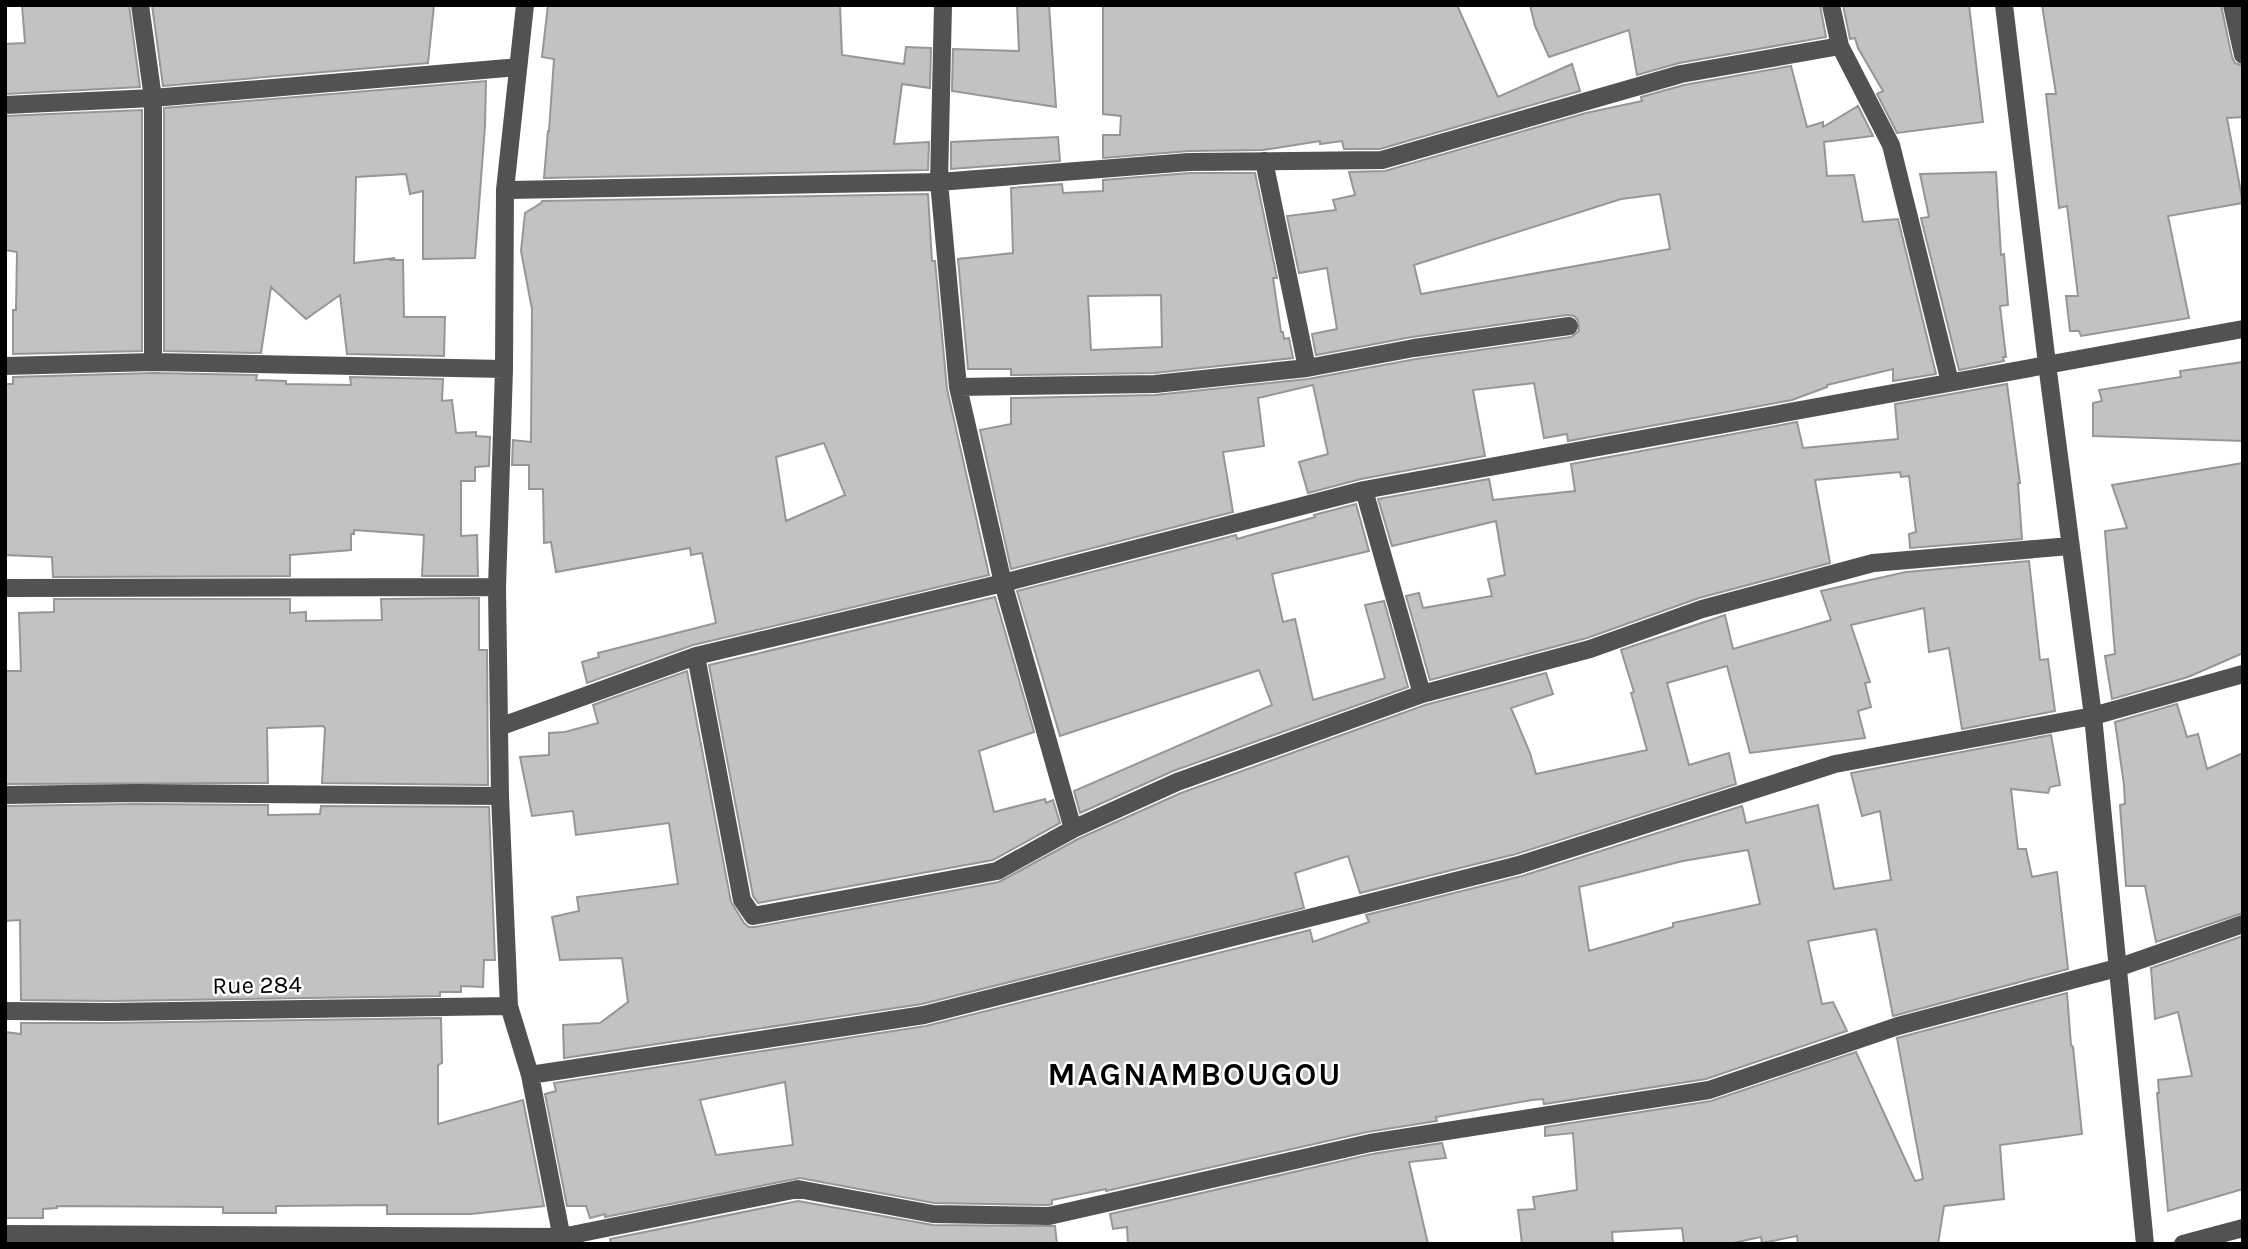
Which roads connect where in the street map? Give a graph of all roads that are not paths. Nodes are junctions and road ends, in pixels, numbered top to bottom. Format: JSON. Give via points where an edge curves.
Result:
{"nodes":[{"id":1,"x":140,"y":5,"type":"edge"},
{"id":2,"x":525,"y":5,"type":"edge"},
{"id":3,"x":943,"y":5,"type":"edge"},
{"id":4,"x":1831,"y":5,"type":"edge"},
{"id":5,"x":2004,"y":5,"type":"edge"},
{"id":6,"x":2232,"y":5,"type":"edge"},
{"id":7,"x":1840,"y":46,"type":"junction"},
{"id":8,"x":2243,"y":55,"type":"edge"},
{"id":9,"x":519,"y":67,"type":"junction"},
{"id":10,"x":153,"y":98,"type":"junction"},
{"id":11,"x":5,"y":105,"type":"edge"},
{"id":12,"x":1265,"y":161,"type":"junction"},
{"id":13,"x":939,"y":182,"type":"junction"},
{"id":14,"x":505,"y":190,"type":"junction"},
{"id":15,"x":1569,"y":327,"type":"dead end"},
{"id":16,"x":2243,"y":329,"type":"edge"},
{"id":17,"x":153,"y":362,"type":"junction"},
{"id":18,"x":2047,"y":364,"type":"junction"},
{"id":19,"x":5,"y":366,"type":"edge"},
{"id":20,"x":1307,"y":368,"type":"junction"},
{"id":21,"x":504,"y":369,"type":"junction"},
{"id":22,"x":1950,"y":382,"type":"junction"},
{"id":23,"x":958,"y":387,"type":"junction"},
{"id":24,"x":1364,"y":490,"type":"junction"},
{"id":25,"x":2070,"y":546,"type":"junction"},
{"id":26,"x":1003,"y":583,"type":"junction"},
{"id":27,"x":5,"y":587,"type":"edge"},
{"id":28,"x":497,"y":587,"type":"junction"},
{"id":29,"x":696,"y":656,"type":"junction"},
{"id":30,"x":2243,"y":674,"type":"edge"},
{"id":31,"x":1422,"y":694,"type":"junction"},
{"id":32,"x":2093,"y":716,"type":"junction"},
{"id":33,"x":499,"y":727,"type":"junction"},
{"id":34,"x":5,"y":795,"type":"edge"},
{"id":35,"x":500,"y":796,"type":"junction"},
{"id":36,"x":1073,"y":829,"type":"junction"},
{"id":37,"x":2243,"y":924,"type":"edge"},
{"id":38,"x":2117,"y":968,"type":"junction"},
{"id":39,"x":509,"y":1006,"type":"junction"},
{"id":40,"x":5,"y":1011,"type":"edge"},
{"id":41,"x":530,"y":1075,"type":"junction"},
{"id":42,"x":2243,"y":1228,"type":"edge"},
{"id":43,"x":5,"y":1234,"type":"edge"},
{"id":44,"x":563,"y":1240,"type":"edge"},
{"id":45,"x":2145,"y":1244,"type":"edge"},
{"id":46,"x":2183,"y":1244,"type":"edge"}],
"edges":[{"from":1,"to":10,"type":"street"},
{"from":2,"to":9,"type":"street"},
{"from":3,"to":13,"type":"street"},
{"from":4,"to":7,"type":"street"},
{"from":5,"to":18,"type":"street"},
{"from":6,"to":8,"type":"street"},
{"from":7,"to":12,"type":"street","via":[[1681,74],[1382,160]]},
{"from":7,"to":22,"type":"street","via":[[1891,145]]},
{"from":9,"to":10,"type":"street"},
{"from":9,"to":14,"type":"street"},
{"from":10,"to":11,"type":"street"},
{"from":10,"to":17,"type":"street"},
{"from":12,"to":13,"type":"street","via":[[1189,162]]},
{"from":12,"to":20,"type":"street"},
{"from":13,"to":14,"type":"street"},
{"from":13,"to":23,"type":"street"},
{"from":14,"to":21,"type":"street"},
{"from":15,"to":20,"type":"street"},
{"from":16,"to":18,"type":"street"},
{"from":17,"to":19,"type":"street"},
{"from":17,"to":21,"type":"street"},
{"from":18,"to":22,"type":"street"},
{"from":18,"to":25,"type":"street"},
{"from":20,"to":23,"type":"street","via":[[1155,384]]},
{"from":21,"to":28,"type":"street"},
{"from":22,"to":24,"type":"street"},
{"from":23,"to":26,"type":"street"},
{"from":24,"to":26,"type":"street"},
{"from":24,"to":31,"type":"street"},
{"from":25,"to":31,"type":"street","via":[[1873,563],[1702,609],[1590,649]]},
{"from":25,"to":32,"type":"street"},
{"from":26,"to":29,"type":"street"},
{"from":26,"to":36,"type":"street"},
{"from":27,"to":28,"type":"street"},
{"from":28,"to":33,"type":"street"},
{"from":29,"to":33,"type":"street"},
{"from":29,"to":36,"type":"street","via":[[742,900],[753,916],[997,871]]},
{"from":30,"to":32,"type":"street"},
{"from":31,"to":36,"type":"street","via":[[1177,782]]},
{"from":32,"to":38,"type":"street"},
{"from":32,"to":41,"type":"street","via":[[1835,764],[1519,865],[924,1015]]},
{"from":33,"to":35,"type":"street"},
{"from":34,"to":35,"type":"street"},
{"from":35,"to":39,"type":"street"},
{"from":37,"to":38,"type":"street"},
{"from":38,"to":44,"type":"street","via":[[1898,1026],[1709,1090],[1370,1143],[1049,1216],[933,1214],[799,1189]]},
{"from":38,"to":45,"type":"street"},
{"from":39,"to":40,"type":"street","name":"Rue 284"},
{"from":39,"to":41,"type":"street"},
{"from":41,"to":44,"type":"street"},
{"from":42,"to":46,"type":"street"},
{"from":43,"to":44,"type":"street"}]}
